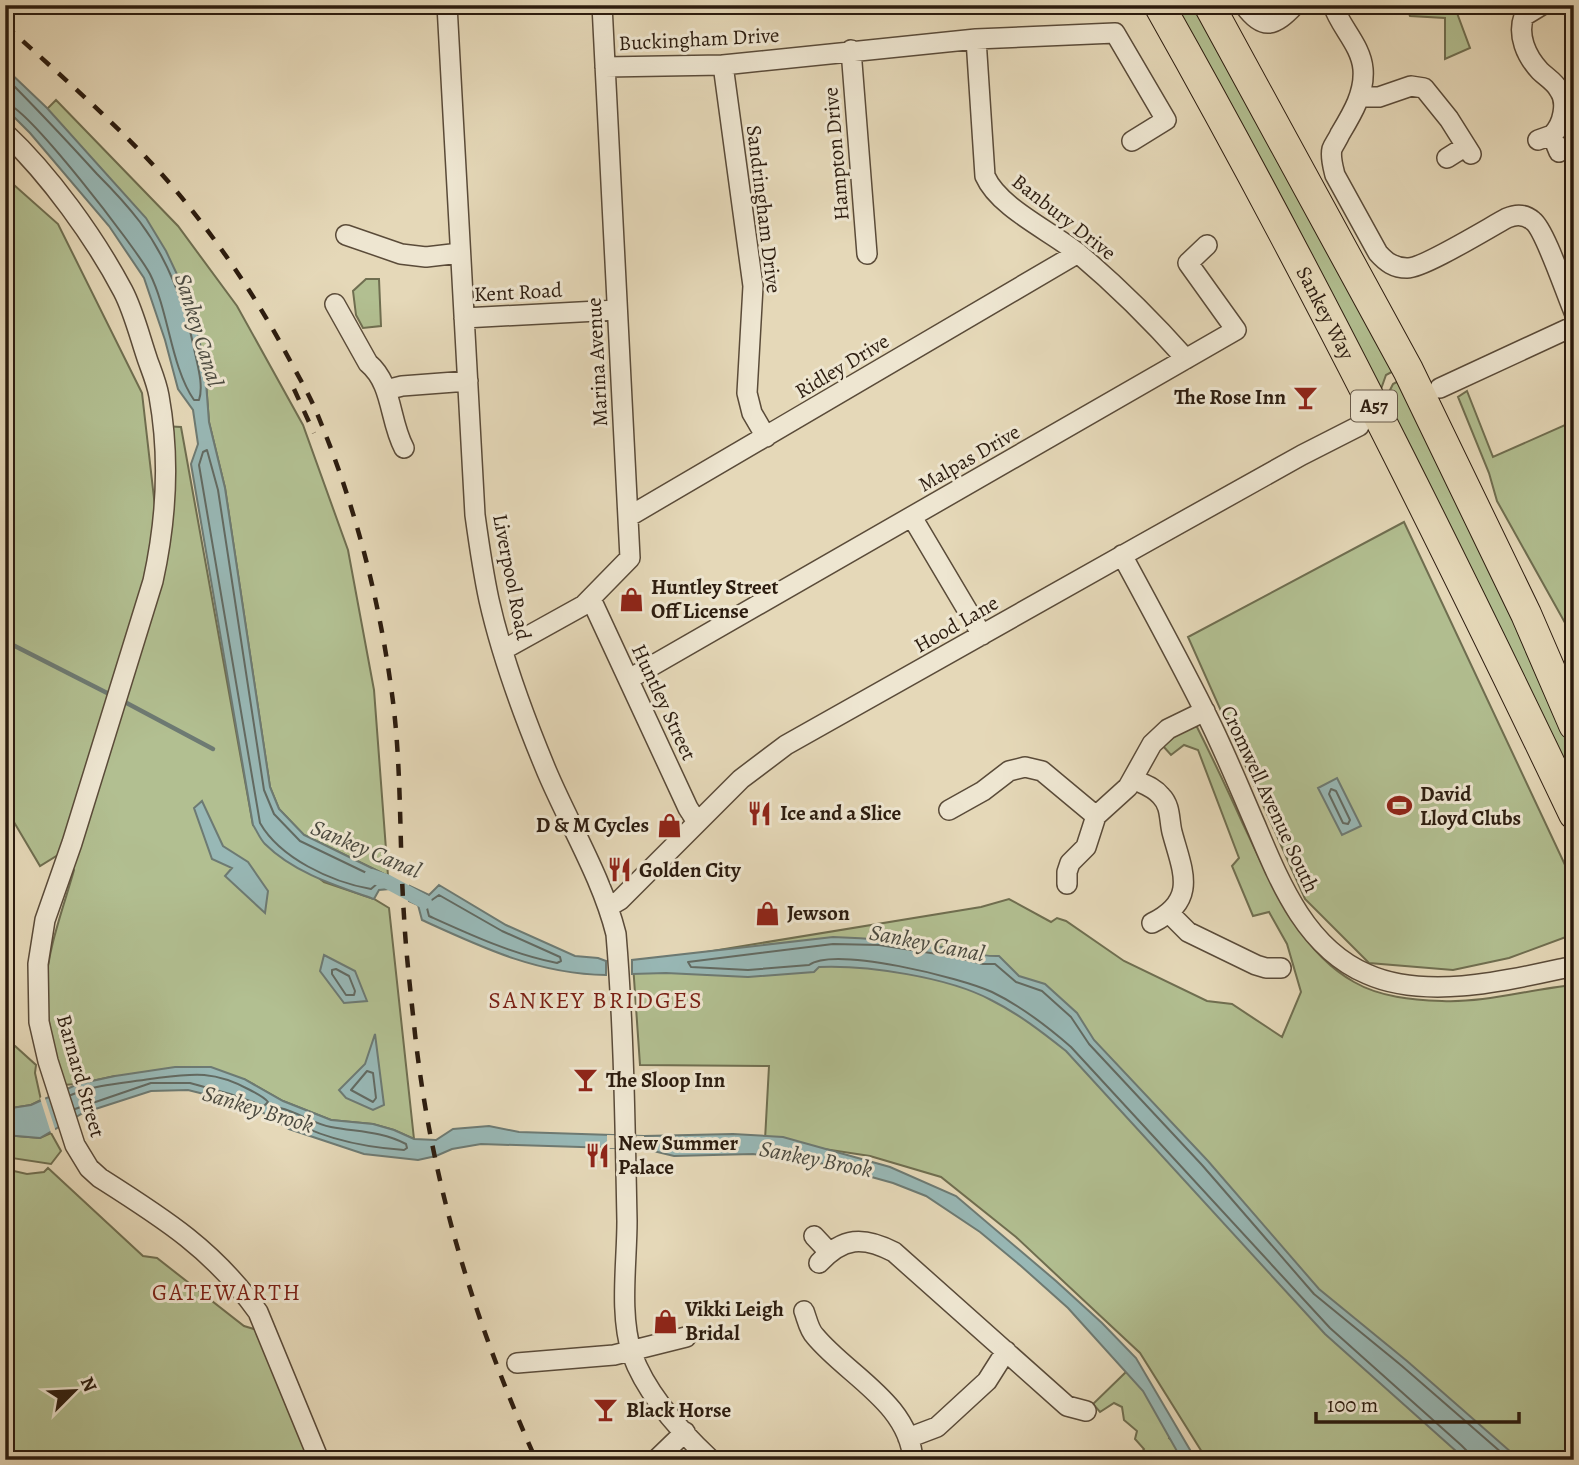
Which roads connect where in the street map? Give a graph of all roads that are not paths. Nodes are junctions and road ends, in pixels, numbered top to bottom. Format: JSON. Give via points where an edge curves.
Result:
{"nodes":[{"id":1,"x":447,"y":5,"type":"edge"},
{"id":2,"x":602,"y":5,"type":"edge"},
{"id":3,"x":1159,"y":5,"type":"edge"},
{"id":4,"x":1209,"y":5,"type":"edge"},
{"id":5,"x":1244,"y":5,"type":"edge"},
{"id":6,"x":1295,"y":5,"type":"edge"},
{"id":7,"x":1333,"y":5,"type":"edge"},
{"id":8,"x":1542,"y":5,"type":"edge"},
{"id":9,"x":975,"y":39,"type":"junction"},
{"id":10,"x":850,"y":50,"type":"junction"},
{"id":11,"x":723,"y":65,"type":"junction"},
{"id":12,"x":605,"y":67,"type":"junction"},
{"id":13,"x":1359,"y":97,"type":"junction"},
{"id":14,"x":5,"y":133,"type":"edge"},
{"id":15,"x":1126,"y":139,"type":"dead end"},
{"id":16,"x":1550,"y":142,"type":"dead end"},
{"id":17,"x":1447,"y":158,"type":"dead end"},
{"id":18,"x":346,"y":235,"type":"dead end"},
{"id":19,"x":1208,"y":245,"type":"dead end"},
{"id":20,"x":460,"y":253,"type":"junction"},
{"id":21,"x":1078,"y":253,"type":"junction"},
{"id":22,"x":867,"y":254,"type":"dead end"},
{"id":23,"x":335,"y":304,"type":"dead end"},
{"id":24,"x":617,"y":310,"type":"junction"},
{"id":25,"x":1574,"y":312,"type":"edge"},
{"id":26,"x":464,"y":318,"type":"junction"},
{"id":27,"x":1574,"y":326,"type":"edge"},
{"id":28,"x":1186,"y":359,"type":"junction"},
{"id":29,"x":468,"y":381,"type":"junction"},
{"id":30,"x":1440,"y":388,"type":"dead end"},
{"id":31,"x":386,"y":390,"type":"junction"},
{"id":32,"x":1359,"y":426,"type":"dead end"},
{"id":33,"x":766,"y":437,"type":"junction"},
{"id":34,"x":404,"y":448,"type":"dead end"},
{"id":35,"x":628,"y":517,"type":"junction"},
{"id":36,"x":912,"y":517,"type":"junction"},
{"id":37,"x":1122,"y":555,"type":"junction"},
{"id":38,"x":592,"y":599,"type":"junction"},
{"id":39,"x":982,"y":635,"type":"junction"},
{"id":40,"x":503,"y":650,"type":"junction"},
{"id":41,"x":629,"y":679,"type":"junction"},
{"id":42,"x":1205,"y":711,"type":"junction"},
{"id":43,"x":1574,"y":725,"type":"edge"},
{"id":44,"x":1133,"y":779,"type":"junction"},
{"id":45,"x":949,"y":809,"type":"dead end"},
{"id":46,"x":1574,"y":814,"type":"edge"},
{"id":47,"x":1096,"y":816,"type":"junction"},
{"id":48,"x":697,"y":822,"type":"junction"},
{"id":49,"x":1068,"y":887,"type":"dead end"},
{"id":50,"x":608,"y":907,"type":"junction"},
{"id":51,"x":1571,"y":966,"type":"edge"},
{"id":52,"x":1284,"y":967,"type":"dead end"},
{"id":53,"x":814,"y":1236,"type":"dead end"},
{"id":54,"x":804,"y":1311,"type":"dead end"},
{"id":55,"x":838,"y":1330,"type":"dead end"},
{"id":56,"x":686,"y":1336,"type":"dead end"},
{"id":57,"x":825,"y":1345,"type":"junction"},
{"id":58,"x":631,"y":1350,"type":"junction"},
{"id":59,"x":1006,"y":1351,"type":"junction"},
{"id":60,"x":517,"y":1363,"type":"dead end"},
{"id":61,"x":1086,"y":1411,"type":"dead end"},
{"id":62,"x":685,"y":1432,"type":"junction"},
{"id":63,"x":908,"y":1438,"type":"junction"},
{"id":64,"x":319,"y":1460,"type":"edge"},
{"id":65,"x":656,"y":1460,"type":"edge"},
{"id":66,"x":711,"y":1460,"type":"edge"},
{"id":67,"x":913,"y":1460,"type":"edge"}],
"edges":[{"from":1,"to":20,"type":"street","name":"Liverpool Road"},
{"from":2,"to":12,"type":"street","name":"Marina Avenue"},
{"from":3,"to":46,"type":"highway","name":"Sankey Way","number":"A57","via":[[1372,403]]},
{"from":4,"to":43,"type":"highway","number":"A57","via":[[1408,370],[1527,614]]},
{"from":5,"to":6,"type":"street","via":[[1262,23],[1275,23]]},
{"from":7,"to":13,"type":"street","via":[[1363,67]]},
{"from":8,"to":16,"type":"street","via":[[1524,16],[1520,26],[1531,73],[1560,90],[1564,103],[1560,125]]},
{"from":9,"to":10,"type":"street","name":"Buckingham Drive"},
{"from":9,"to":15,"type":"street","name":"Buckingham Drive","via":[[1115,33],[1166,120]]},
{"from":9,"to":21,"type":"street","name":"Banbury Drive","via":[[985,176],[990,187]]},
{"from":10,"to":11,"type":"street","name":"Buckingham Drive"},
{"from":10,"to":22,"type":"street","name":"Hampton Drive"},
{"from":11,"to":12,"type":"street","name":"Buckingham Drive"},
{"from":11,"to":33,"type":"street","name":"Sandringham Drive","via":[[753,286],[747,393]]},
{"from":12,"to":24,"type":"street","name":"Marina Avenue"},
{"from":13,"to":17,"type":"street","via":[[1379,97],[1411,86],[1424,88],[1468,150]]},
{"from":13,"to":25,"type":"street","via":[[1332,148],[1332,163],[1335,176],[1385,261],[1406,269],[1416,267],[1507,218],[1526,216],[1540,228]]},
{"from":14,"to":64,"type":"street","name":"Barnard Street","via":[[75,216],[123,292],[159,395],[165,503],[153,581],[43,931],[38,964],[39,1022],[75,1144],[89,1168],[198,1243],[247,1296],[258,1312]]},
{"from":18,"to":20,"type":"street","via":[[401,254]]},
{"from":19,"to":28,"type":"street","name":"Malpas Drive","via":[[1188,263],[1236,330]]},
{"from":20,"to":26,"type":"street","name":"Liverpool Road"},
{"from":21,"to":28,"type":"street","name":"Banbury Drive"},
{"from":21,"to":33,"type":"street","name":"Ridley Drive"},
{"from":23,"to":31,"type":"street"},
{"from":24,"to":26,"type":"street","name":"Kent Road"},
{"from":24,"to":35,"type":"street","name":"Marina Avenue"},
{"from":26,"to":29,"type":"street","name":"Liverpool Road"},
{"from":27,"to":30,"type":"street"},
{"from":28,"to":36,"type":"street","name":"Malpas Drive"},
{"from":29,"to":31,"type":"street"},
{"from":29,"to":40,"type":"street","name":"Liverpool Road","via":[[475,515],[489,601]]},
{"from":31,"to":34,"type":"street"},
{"from":32,"to":37,"type":"street","name":"Hood Lane"},
{"from":33,"to":35,"type":"street","name":"Ridley Drive"},
{"from":35,"to":38,"type":"street","name":"Marina Avenue","via":[[630,558]]},
{"from":36,"to":39,"type":"street"},
{"from":36,"to":41,"type":"street","name":"Malpas Drive"},
{"from":37,"to":39,"type":"street","name":"Hood Lane"},
{"from":37,"to":42,"type":"street","name":"Cromwell Avenue South"},
{"from":38,"to":40,"type":"street","name":"Marina Avenue"},
{"from":38,"to":41,"type":"street","name":"Huntley Street"},
{"from":39,"to":48,"type":"street","name":"Hood Lane","via":[[786,746],[741,779]]},
{"from":40,"to":50,"type":"street","name":"Liverpool Road","via":[[548,773]]},
{"from":41,"to":48,"type":"street","name":"Huntley Street"},
{"from":42,"to":44,"type":"street","via":[[1160,735]]},
{"from":42,"to":51,"type":"street","name":"Cromwell Avenue South","via":[[1282,884],[1308,926],[1341,958],[1382,979],[1432,986],[1502,982]]},
{"from":44,"to":47,"type":"street"},
{"from":44,"to":52,"type":"street","via":[[1160,794],[1169,809],[1184,874],[1180,896],[1160,918],[1266,968]]},
{"from":45,"to":47,"type":"street","via":[[1009,771],[1025,766],[1042,771]]},
{"from":47,"to":49,"type":"street","via":[[1086,847],[1070,863]]},
{"from":48,"to":50,"type":"street","name":"Hood Lane"},
{"from":50,"to":58,"type":"street","name":"Liverpool Road","via":[[617,934],[619,967]]},
{"from":53,"to":59,"type":"street","via":[[824,1257],[842,1244],[860,1240],[894,1252]]},
{"from":54,"to":57,"type":"street","via":[[813,1334]]},
{"from":55,"to":57,"type":"street"},
{"from":56,"to":58,"type":"street"},
{"from":57,"to":63,"type":"street","via":[[885,1402]]},
{"from":58,"to":60,"type":"street"},
{"from":58,"to":62,"type":"street","via":[[662,1405]]},
{"from":59,"to":61,"type":"street","via":[[1067,1406]]},
{"from":59,"to":63,"type":"street","via":[[987,1381],[937,1427]]},
{"from":62,"to":65,"type":"street"},
{"from":62,"to":66,"type":"street"},
{"from":63,"to":67,"type":"street"}]}
